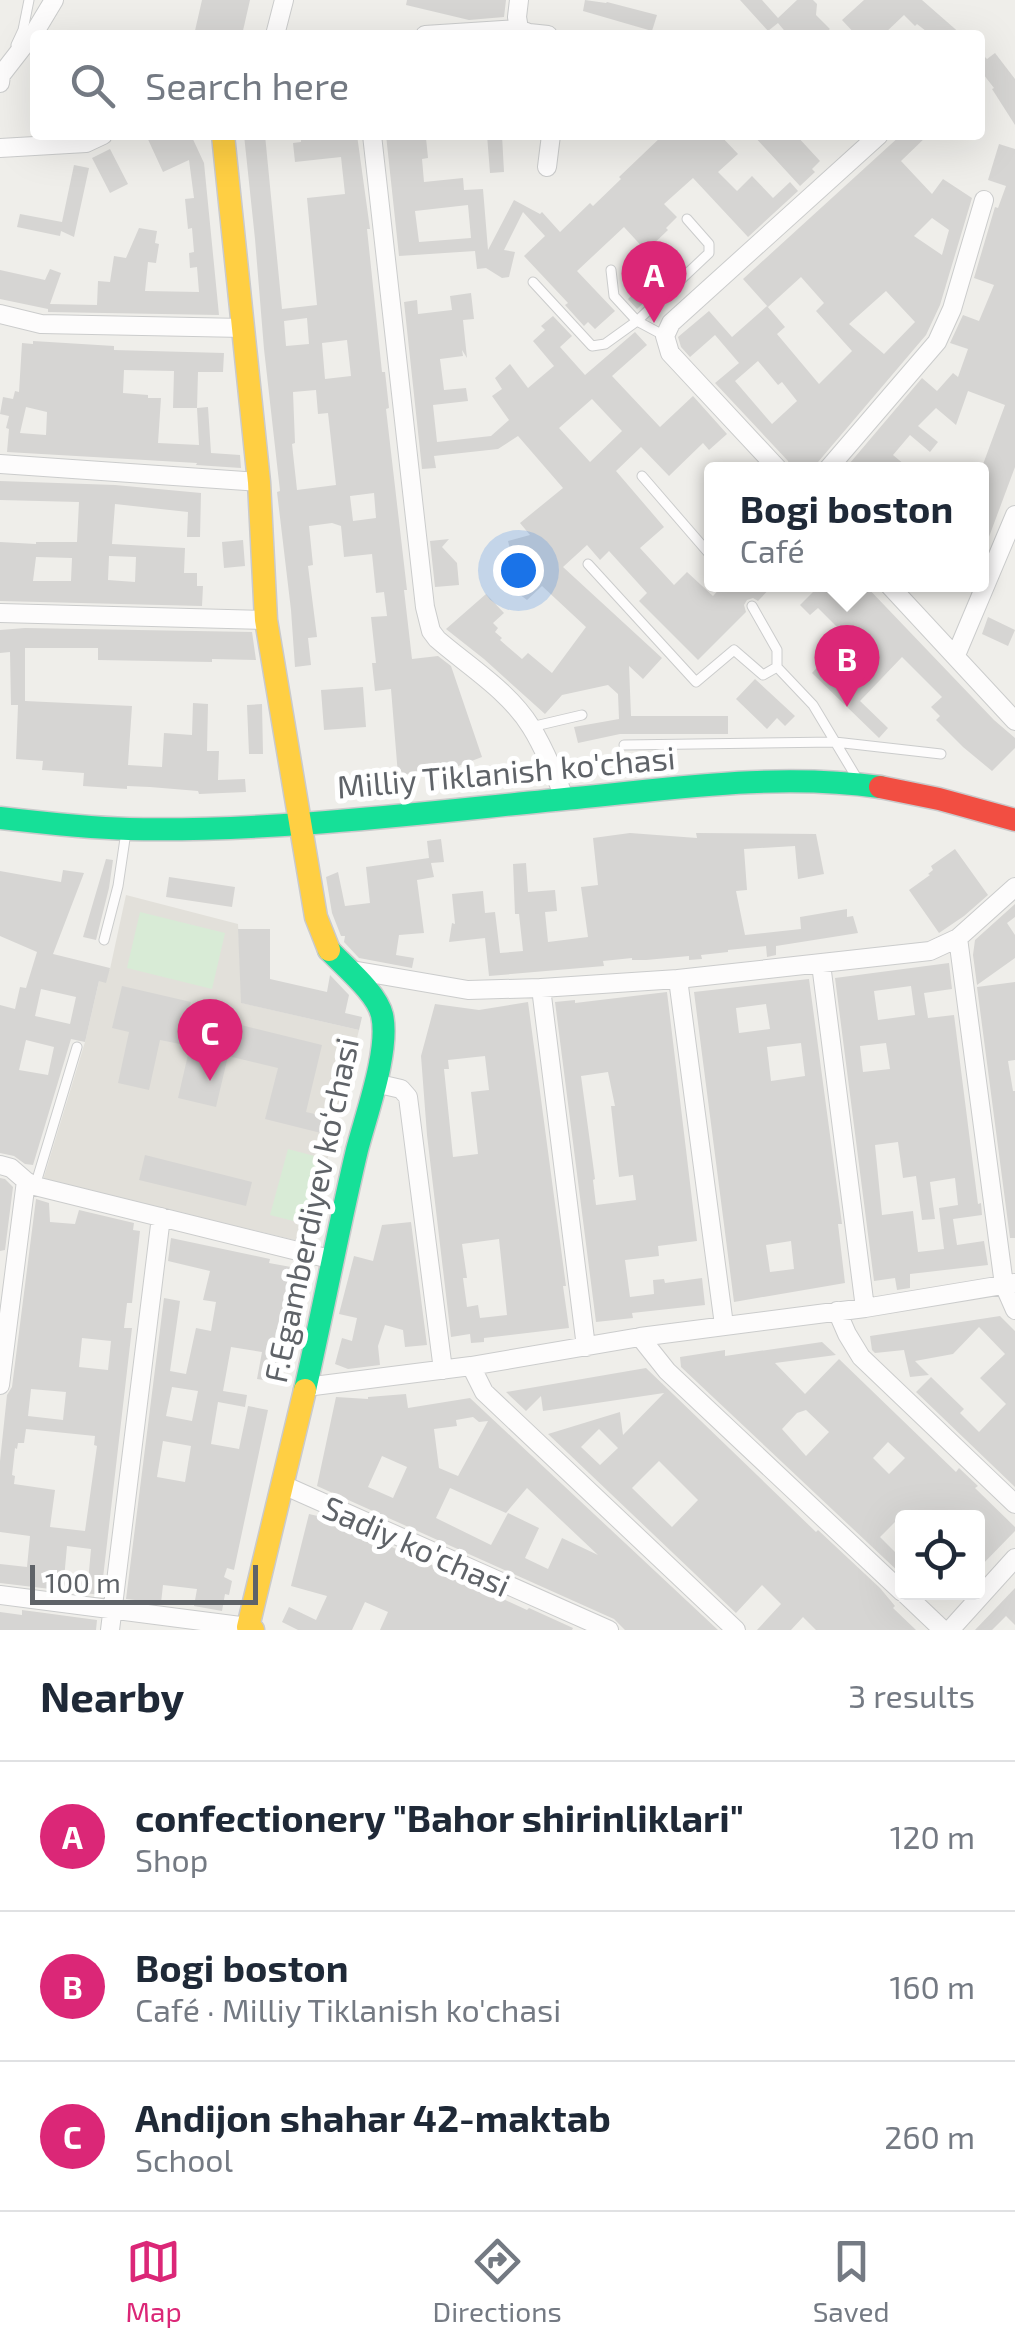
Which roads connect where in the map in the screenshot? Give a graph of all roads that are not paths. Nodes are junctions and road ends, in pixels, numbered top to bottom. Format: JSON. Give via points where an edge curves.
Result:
{"nodes":[{"id":1,"x":29,"y":0,"type":"edge"},
{"id":2,"x":54,"y":0,"type":"edge"},
{"id":3,"x":284,"y":0,"type":"edge"},
{"id":4,"x":519,"y":0,"type":"edge"},
{"id":5,"x":518,"y":29,"type":"joint"},
{"id":6,"x":36,"y":30,"type":"edge"},
{"id":7,"x":276,"y":30,"type":"edge"},
{"id":8,"x":502,"y":30,"type":"edge"},
{"id":9,"x":30,"y":38,"type":"edge"},
{"id":10,"x":1,"y":79,"type":"edge"},
{"id":11,"x":92,"y":140,"type":"edge"},
{"id":12,"x":223,"y":140,"type":"edge"},
{"id":13,"x":373,"y":140,"type":"edge"},
{"id":14,"x":550,"y":140,"type":"edge"},
{"id":15,"x":870,"y":140,"type":"edge"},
{"id":16,"x":0,"y":148,"type":"edge"},
{"id":17,"x":547,"y":167,"type":"dead end"},
{"id":18,"x":984,"y":200,"type":"dead end"},
{"id":19,"x":687,"y":219,"type":"dead end"},
{"id":20,"x":611,"y":270,"type":"dead end"},
{"id":21,"x":533,"y":282,"type":"dead end"},
{"id":22,"x":0,"y":314,"type":"edge"},
{"id":23,"x":637,"y":321,"type":"junction"},
{"id":24,"x":244,"y":328,"type":"junction"},
{"id":25,"x":665,"y":336,"type":"junction"},
{"id":26,"x":772,"y":462,"type":"edge"},
{"id":27,"x":833,"y":462,"type":"edge"},
{"id":28,"x":0,"y":464,"type":"edge"},
{"id":29,"x":642,"y":476,"type":"dead end"},
{"id":30,"x":259,"y":482,"type":"junction"},
{"id":31,"x":1015,"y":515,"type":"edge"},
{"id":32,"x":704,"y":548,"type":"edge"},
{"id":33,"x":588,"y":564,"type":"dead end"},
{"id":34,"x":989,"y":577,"type":"edge"},
{"id":35,"x":896,"y":592,"type":"edge"},
{"id":36,"x":983,"y":592,"type":"edge"},
{"id":37,"x":752,"y":606,"type":"dead end"},
{"id":38,"x":0,"y":613,"type":"edge"},
{"id":39,"x":266,"y":620,"type":"junction"},
{"id":40,"x":956,"y":656,"type":"junction"},
{"id":41,"x":777,"y":666,"type":"junction"},
{"id":42,"x":582,"y":715,"type":"dead end"},
{"id":43,"x":1015,"y":721,"type":"edge"},
{"id":44,"x":531,"y":727,"type":"junction"},
{"id":45,"x":835,"y":742,"type":"junction"},
{"id":46,"x":624,"y":745,"type":"dead end"},
{"id":47,"x":941,"y":754,"type":"dead end"},
{"id":48,"x":860,"y":784,"type":"junction"},
{"id":49,"x":565,"y":799,"type":"junction"},
{"id":50,"x":0,"y":818,"type":"edge"},
{"id":51,"x":1015,"y":820,"type":"edge"},
{"id":52,"x":300,"y":823,"type":"junction"},
{"id":53,"x":126,"y":829,"type":"junction"},
{"id":54,"x":1015,"y":887,"type":"edge"},
{"id":55,"x":958,"y":938,"type":"junction"},
{"id":56,"x":104,"y":940,"type":"dead end"},
{"id":57,"x":821,"y":964,"type":"junction"},
{"id":58,"x":346,"y":969,"type":"junction"},
{"id":59,"x":678,"y":979,"type":"junction"},
{"id":60,"x":541,"y":988,"type":"junction"},
{"id":61,"x":78,"y":1047,"type":"dead end"},
{"id":62,"x":374,"y":1083,"type":"junction"},
{"id":63,"x":0,"y":1165,"type":"edge"},
{"id":64,"x":30,"y":1183,"type":"junction"},
{"id":65,"x":161,"y":1216,"type":"junction"},
{"id":66,"x":334,"y":1260,"type":"junction"},
{"id":67,"x":1009,"y":1284,"type":"edge"},
{"id":68,"x":865,"y":1308,"type":"junction"},
{"id":69,"x":1015,"y":1310,"type":"edge"},
{"id":70,"x":836,"y":1311,"type":"junction"},
{"id":71,"x":724,"y":1326,"type":"junction"},
{"id":72,"x":640,"y":1338,"type":"junction"},
{"id":73,"x":586,"y":1347,"type":"junction"},
{"id":74,"x":471,"y":1366,"type":"junction"},
{"id":75,"x":442,"y":1370,"type":"junction"},
{"id":76,"x":0,"y":1385,"type":"edge"},
{"id":77,"x":306,"y":1387,"type":"junction"},
{"id":78,"x":280,"y":1484,"type":"junction"},
{"id":79,"x":1015,"y":1504,"type":"edge"},
{"id":80,"x":1015,"y":1558,"type":"edge"},
{"id":81,"x":895,"y":1585,"type":"edge"},
{"id":82,"x":0,"y":1595,"type":"edge"},
{"id":83,"x":911,"y":1600,"type":"edge"},
{"id":84,"x":111,"y":1621,"type":"edge"},
{"id":85,"x":250,"y":1629,"type":"edge"},
{"id":86,"x":609,"y":1630,"type":"edge"},
{"id":87,"x":736,"y":1630,"type":"edge"},
{"id":88,"x":943,"y":1630,"type":"edge"},
{"id":89,"x":950,"y":1630,"type":"edge"}],
"edges":[{"from":1,"to":10,"type":"lane"},
{"from":2,"to":6,"type":"street"},
{"from":3,"to":7,"type":"street"},
{"from":4,"to":5,"type":"street"},
{"from":5,"to":8,"type":"street"},
{"from":9,"to":10,"type":"street"},
{"from":11,"to":16,"type":"street"},
{"from":12,"to":24,"type":"street","name":"F.Egamberdiyev kо‘chasi"},
{"from":13,"to":44,"type":"street","via":[[431,630]]},
{"from":14,"to":17,"type":"street"},
{"from":15,"to":25,"type":"street","via":[[670,323]]},
{"from":18,"to":27,"type":"street","via":[[937,342]]},
{"from":19,"to":23,"type":"lane","via":[[709,244],[709,254]]},
{"from":20,"to":23,"type":"lane","via":[[614,296]]},
{"from":21,"to":23,"type":"lane","via":[[592,346]]},
{"from":22,"to":24,"type":"street","via":[[42,324]]},
{"from":23,"to":25,"type":"lane"},
{"from":24,"to":30,"type":"street","name":"F.Egamberdiyev kо‘chasi"},
{"from":25,"to":26,"type":"street","via":[[670,353]]},
{"from":28,"to":30,"type":"street"},
{"from":29,"to":32,"type":"lane"},
{"from":30,"to":39,"type":"street","name":"F.Egamberdiyev kо‘chasi"},
{"from":31,"to":34,"type":"street"},
{"from":33,"to":41,"type":"lane","via":[[696,682],[734,650],[763,676]]},
{"from":35,"to":40,"type":"street"},
{"from":36,"to":40,"type":"street"},
{"from":37,"to":41,"type":"lane","via":[[777,650]]},
{"from":38,"to":39,"type":"street"},
{"from":39,"to":52,"type":"street","name":"F.Egamberdiyev kо‘chasi"},
{"from":40,"to":43,"type":"street"},
{"from":41,"to":45,"type":"lane"},
{"from":42,"to":44,"type":"lane"},
{"from":44,"to":49,"type":"street"},
{"from":45,"to":46,"type":"lane"},
{"from":45,"to":47,"type":"lane"},
{"from":45,"to":48,"type":"lane"},
{"from":48,"to":49,"type":"street","name":"Milliy Tiklanish ko'chasi","via":[[679,787]]},
{"from":48,"to":51,"type":"street","name":"Milliy Tiklanish ko'chasi","via":[[940,797]]},
{"from":49,"to":52,"type":"street","name":"Milliy Tiklanish ko'chasi"},
{"from":50,"to":53,"type":"street","name":"Milliy Tiklanish ko'chasi"},
{"from":52,"to":53,"type":"street","name":"Milliy Tiklanish ko'chasi"},
{"from":52,"to":58,"type":"street","name":"F.Egamberdiyev kо‘chasi","via":[[316,917],[329,950]]},
{"from":53,"to":56,"type":"lane"},
{"from":54,"to":55,"type":"street"},
{"from":55,"to":57,"type":"street","via":[[930,950]]},
{"from":55,"to":67,"type":"street"},
{"from":57,"to":59,"type":"street"},
{"from":57,"to":68,"type":"street"},
{"from":58,"to":60,"type":"street","via":[[458,989]]},
{"from":58,"to":62,"type":"street","name":"F.Egamberdiyev kо‘chasi","via":[[382,1016]]},
{"from":59,"to":60,"type":"street"},
{"from":59,"to":71,"type":"street"},
{"from":60,"to":73,"type":"street"},
{"from":61,"to":64,"type":"lane"},
{"from":62,"to":66,"type":"street","name":"F.Egamberdiyev kо‘chasi"},
{"from":62,"to":75,"type":"street","via":[[408,1097]]},
{"from":63,"to":64,"type":"street"},
{"from":64,"to":65,"type":"street"},
{"from":64,"to":76,"type":"street"},
{"from":65,"to":66,"type":"street"},
{"from":65,"to":84,"type":"street"},
{"from":66,"to":77,"type":"street","name":"F.Egamberdiyev kо‘chasi"},
{"from":67,"to":68,"type":"street"},
{"from":67,"to":69,"type":"street"},
{"from":68,"to":70,"type":"street"},
{"from":70,"to":71,"type":"street"},
{"from":70,"to":79,"type":"street","via":[[862,1357]]},
{"from":71,"to":72,"type":"street"},
{"from":72,"to":73,"type":"street"},
{"from":72,"to":81,"type":"street","via":[[667,1372]]},
{"from":73,"to":74,"type":"street"},
{"from":74,"to":75,"type":"street"},
{"from":74,"to":87,"type":"street","via":[[484,1392]]},
{"from":75,"to":77,"type":"street"},
{"from":77,"to":78,"type":"street","name":"F.Egamberdiyev kо‘chasi"},
{"from":78,"to":85,"type":"street","name":"F.Egamberdiyev kо‘chasi"},
{"from":78,"to":86,"type":"street","name":"Sadiy ko'chasi"},
{"from":80,"to":89,"type":"street"},
{"from":82,"to":84,"type":"street"},
{"from":83,"to":88,"type":"street"},
{"from":84,"to":85,"type":"street"}]}
